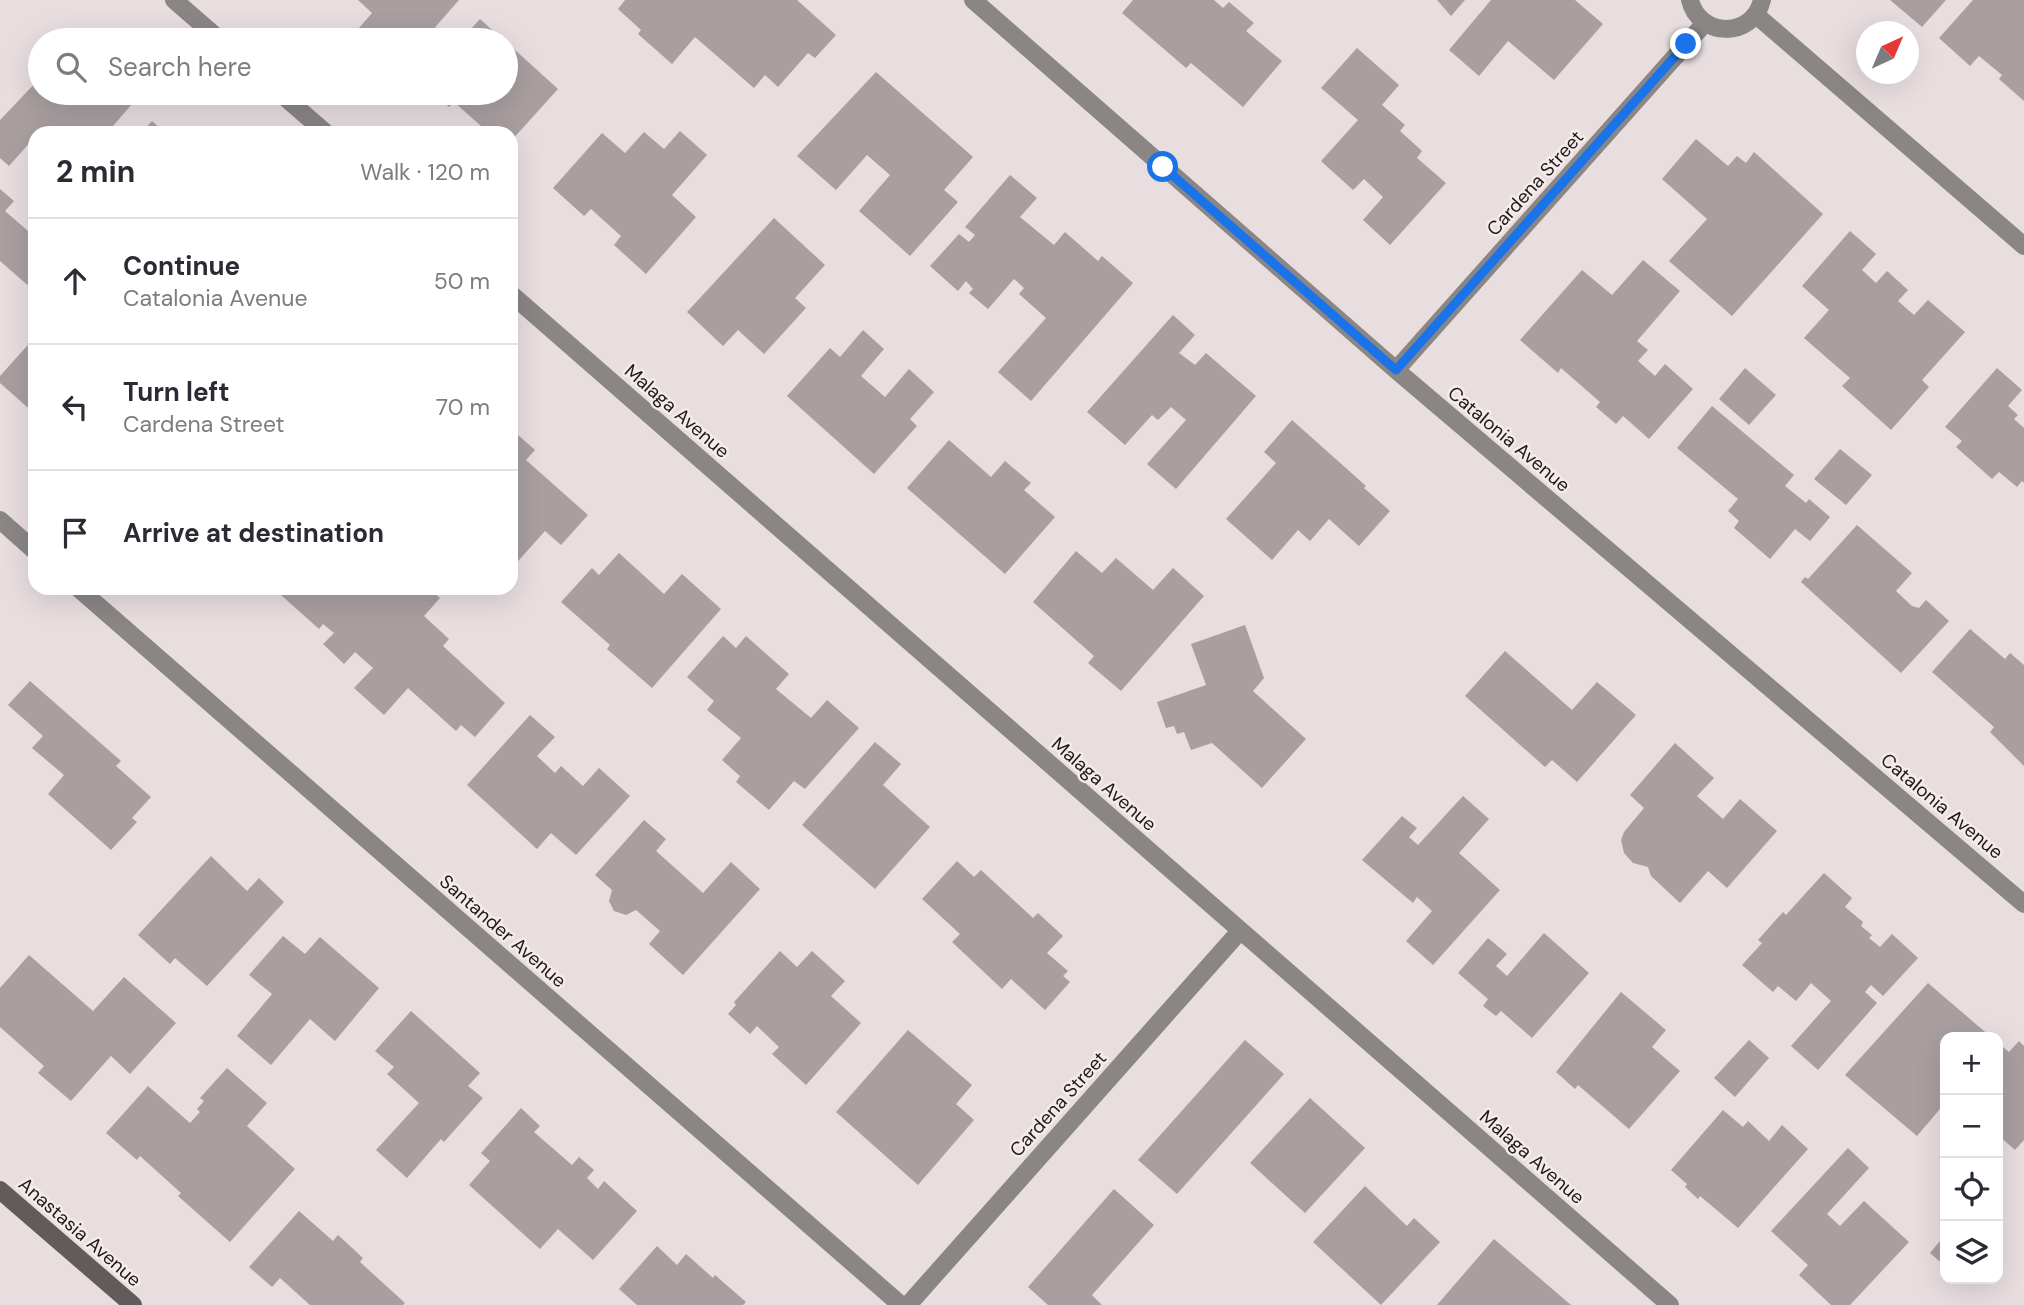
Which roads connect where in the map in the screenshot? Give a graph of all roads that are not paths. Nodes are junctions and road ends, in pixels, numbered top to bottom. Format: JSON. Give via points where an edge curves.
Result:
{"nodes":[{"id":1,"x":174,"y":0,"type":"edge"},
{"id":2,"x":973,"y":0,"type":"edge"},
{"id":3,"x":1690,"y":0,"type":"edge"},
{"id":4,"x":1759,"y":8,"type":"edge"},
{"id":5,"x":1705,"y":23,"type":"junction"},
{"id":6,"x":206,"y":28,"type":"edge"},
{"id":7,"x":294,"y":105,"type":"edge"},
{"id":8,"x":318,"y":126,"type":"edge"},
{"id":9,"x":2024,"y":246,"type":"edge"},
{"id":10,"x":518,"y":300,"type":"edge"},
{"id":11,"x":1396,"y":370,"type":"junction"},
{"id":12,"x":0,"y":520,"type":"edge"},
{"id":13,"x":28,"y":545,"type":"edge"},
{"id":14,"x":86,"y":595,"type":"edge"},
{"id":15,"x":2024,"y":904,"type":"edge"},
{"id":16,"x":1240,"y":931,"type":"junction"},
{"id":17,"x":0,"y":1190,"type":"edge"},
{"id":18,"x":133,"y":1305,"type":"edge"},
{"id":19,"x":901,"y":1305,"type":"edge"},
{"id":20,"x":908,"y":1305,"type":"edge"},
{"id":21,"x":1670,"y":1305,"type":"edge"}],
"edges":[{"from":1,"to":6,"type":"street"},
{"from":2,"to":11,"type":"street","name":"Catalonia Avenue"},
{"from":3,"to":5,"type":"street"},
{"from":4,"to":5,"type":"street","via":[[1738,29]]},
{"from":4,"to":9,"type":"street"},
{"from":5,"to":11,"type":"street","name":"Cardena Street"},
{"from":7,"to":8,"type":"street"},
{"from":10,"to":16,"type":"street","name":"Malaga Avenue"},
{"from":11,"to":15,"type":"street","name":"Catalonia Avenue"},
{"from":12,"to":13,"type":"street"},
{"from":14,"to":19,"type":"street","name":"Santander Avenue"},
{"from":16,"to":20,"type":"street","name":"Cardena Street"},
{"from":16,"to":21,"type":"street","name":"Malaga Avenue"},
{"from":17,"to":18,"type":"street","name":"Anastasia Avenue"}]}
